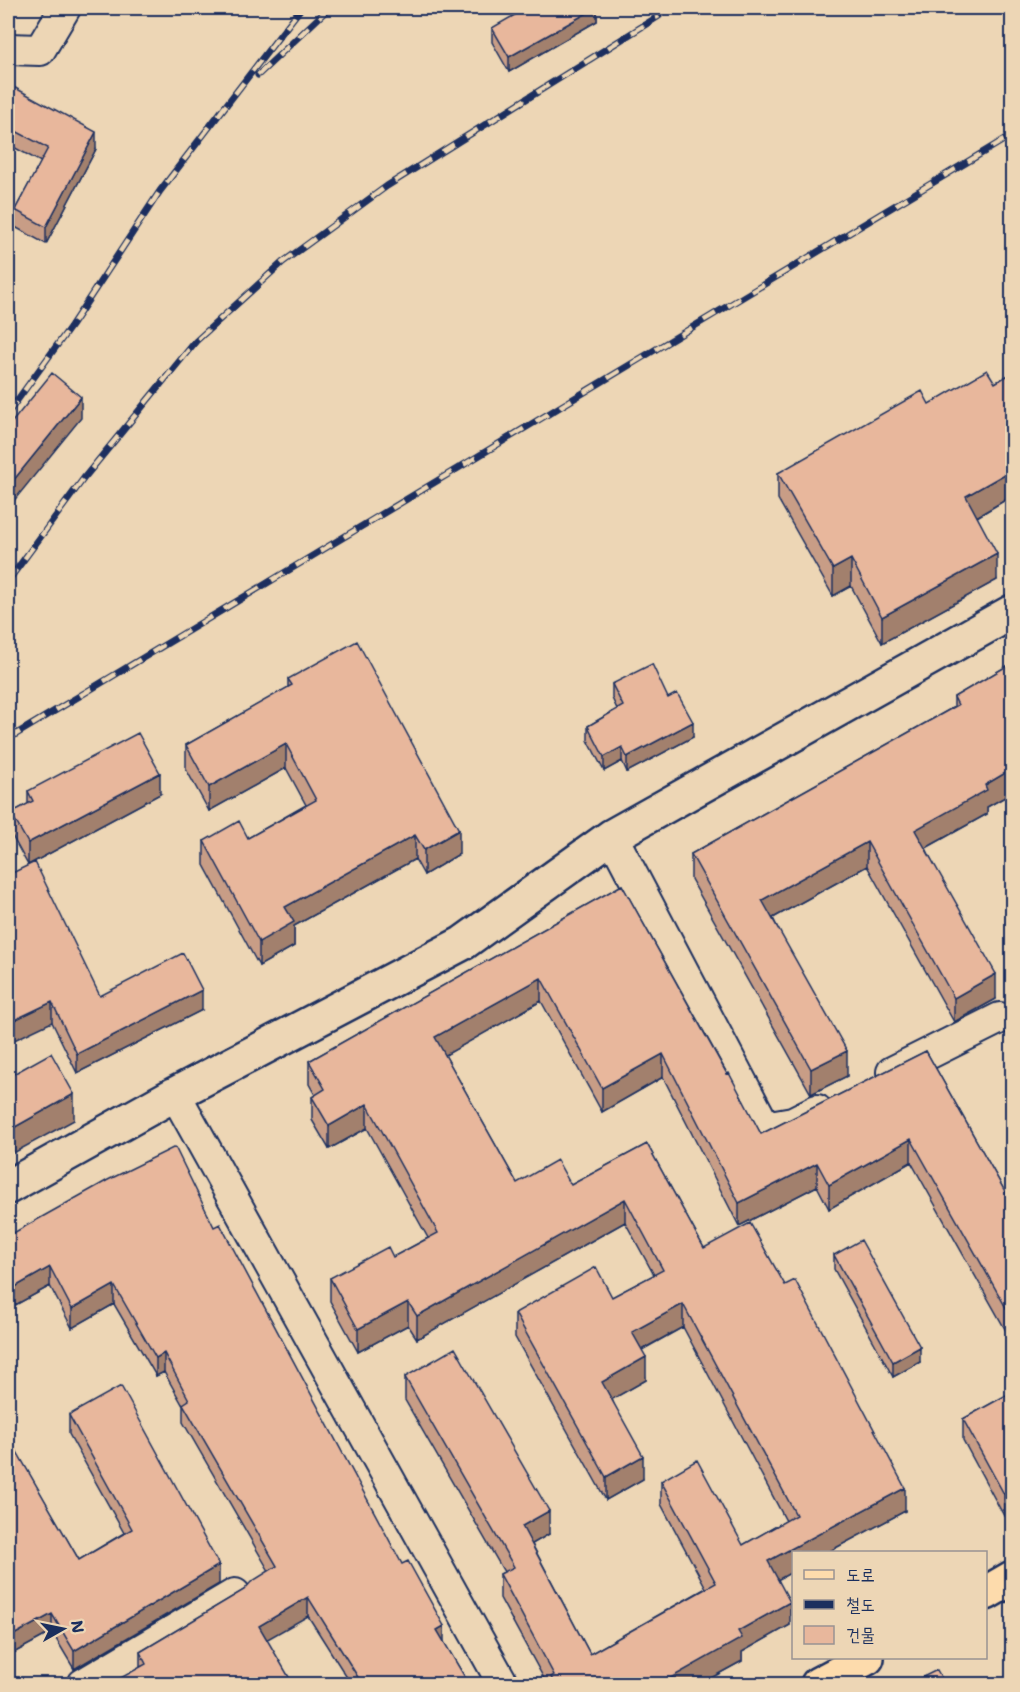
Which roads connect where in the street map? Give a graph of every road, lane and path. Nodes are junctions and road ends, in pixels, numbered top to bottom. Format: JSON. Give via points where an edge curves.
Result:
{"nodes":[{"id":1,"x":64,"y":8,"type":"edge"},
{"id":2,"x":8,"y":49,"type":"edge"},
{"id":3,"x":1012,"y":612,"type":"edge"},
{"id":4,"x":612,"y":836,"type":"junction"},
{"id":5,"x":1000,"y":1018,"type":"dead end"},
{"id":6,"x":175,"y":1094,"type":"junction"},
{"id":7,"x":8,"y":1187,"type":"edge"},
{"id":8,"x":1012,"y":1578,"type":"edge"},
{"id":9,"x":987,"y":1592,"type":"edge"},
{"id":10,"x":235,"y":1594,"type":"edge"},
{"id":11,"x":865,"y":1659,"type":"edge"},
{"id":12,"x":83,"y":1684,"type":"edge"},
{"id":13,"x":502,"y":1684,"type":"edge"},
{"id":14,"x":818,"y":1684,"type":"edge"}],
"edges":[{"from":1,"to":2,"type":"street","via":[[40,50]]},
{"from":3,"to":4,"type":"main road"},
{"from":4,"to":5,"type":"street","via":[[761,1119],[770,1126],[793,1122]]},
{"from":4,"to":6,"type":"main road","via":[[463,943]]},
{"from":6,"to":7,"type":"main road"},
{"from":6,"to":13,"type":"street"},
{"from":8,"to":9,"type":"main road"},
{"from":10,"to":12,"type":"street"},
{"from":11,"to":14,"type":"main road"}]}
